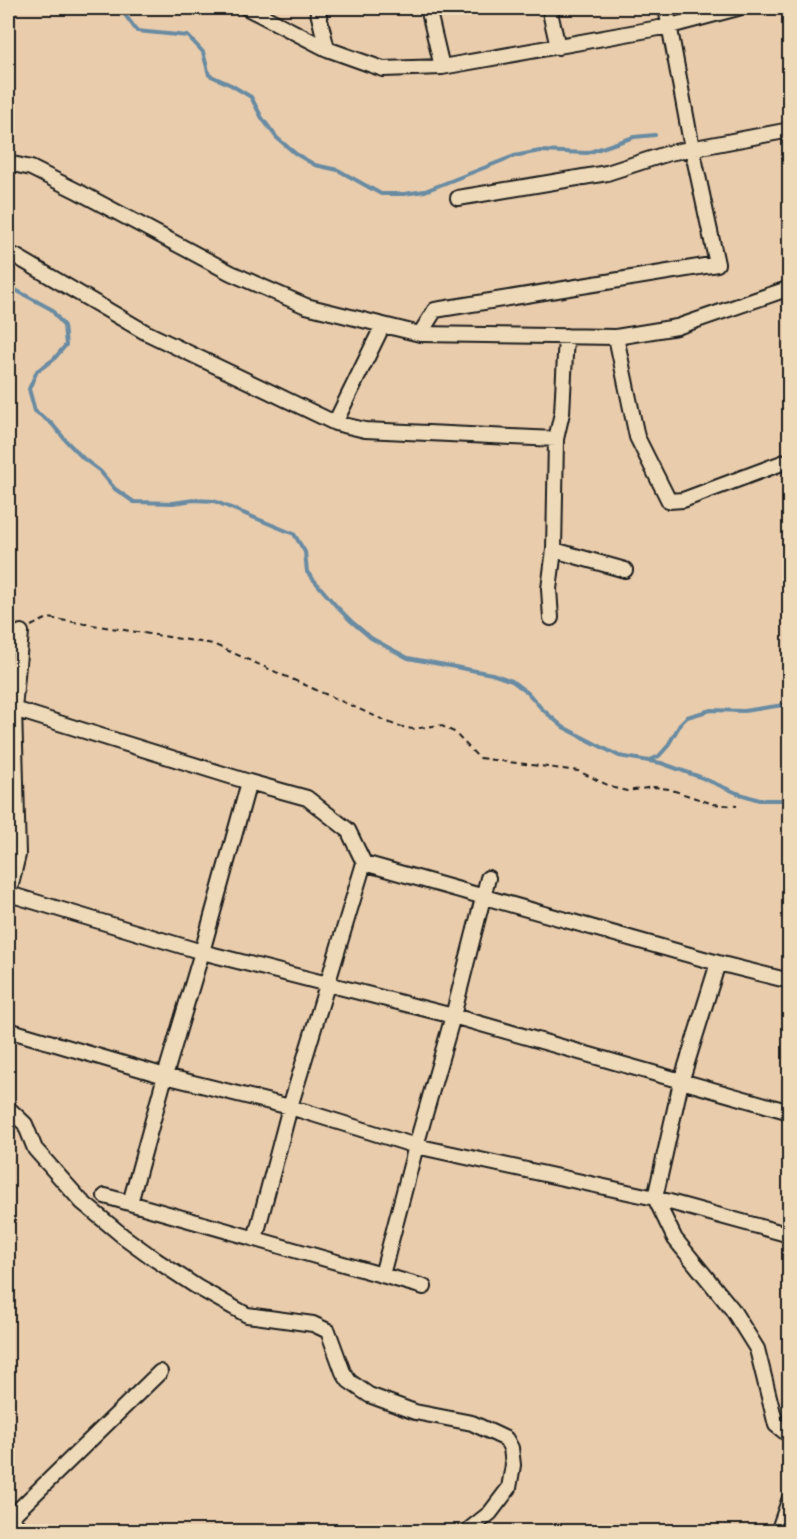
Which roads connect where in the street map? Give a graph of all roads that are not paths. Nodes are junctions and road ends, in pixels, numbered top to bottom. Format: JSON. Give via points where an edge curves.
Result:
{"nodes":[{"id":1,"x":247,"y":8,"type":"edge"},
{"id":2,"x":317,"y":8,"type":"edge"},
{"id":3,"x":428,"y":8,"type":"edge"},
{"id":4,"x":549,"y":8,"type":"edge"},
{"id":5,"x":666,"y":8,"type":"edge"},
{"id":6,"x":738,"y":8,"type":"edge"},
{"id":7,"x":670,"y":26,"type":"junction"},
{"id":8,"x":558,"y":47,"type":"junction"},
{"id":9,"x":327,"y":49,"type":"junction"},
{"id":10,"x":442,"y":67,"type":"junction"},
{"id":11,"x":789,"y":130,"type":"edge"},
{"id":12,"x":692,"y":148,"type":"junction"},
{"id":13,"x":8,"y":163,"type":"edge"},
{"id":14,"x":458,"y":198,"type":"dead end"},
{"id":15,"x":8,"y":253,"type":"edge"},
{"id":16,"x":789,"y":288,"type":"edge"},
{"id":17,"x":383,"y":325,"type":"junction"},
{"id":18,"x":420,"y":334,"type":"junction"},
{"id":19,"x":566,"y":336,"type":"junction"},
{"id":20,"x":616,"y":337,"type":"junction"},
{"id":21,"x":335,"y":423,"type":"junction"},
{"id":22,"x":556,"y":439,"type":"junction"},
{"id":23,"x":789,"y":460,"type":"edge"},
{"id":24,"x":554,"y":550,"type":"junction"},
{"id":25,"x":625,"y":570,"type":"dead end"},
{"id":26,"x":551,"y":618,"type":"dead end"},
{"id":27,"x":21,"y":632,"type":"road end"},
{"id":28,"x":14,"y":709,"type":"junction"},
{"id":29,"x":249,"y":782,"type":"junction"},
{"id":30,"x":364,"y":863,"type":"junction"},
{"id":31,"x":488,"y":878,"type":"dead end"},
{"id":32,"x":8,"y":895,"type":"edge"},
{"id":33,"x":483,"y":897,"type":"junction"},
{"id":34,"x":202,"y":952,"type":"junction"},
{"id":35,"x":718,"y":963,"type":"junction"},
{"id":36,"x":789,"y":981,"type":"edge"},
{"id":37,"x":327,"y":985,"type":"junction"},
{"id":38,"x":453,"y":1016,"type":"junction"},
{"id":39,"x":8,"y":1030,"type":"edge"},
{"id":40,"x":165,"y":1076,"type":"junction"},
{"id":41,"x":681,"y":1082,"type":"junction"},
{"id":42,"x":290,"y":1107,"type":"junction"},
{"id":43,"x":8,"y":1108,"type":"edge"},
{"id":44,"x":789,"y":1112,"type":"edge"},
{"id":45,"x":416,"y":1146,"type":"junction"},
{"id":46,"x":105,"y":1196,"type":"dead end"},
{"id":47,"x":655,"y":1198,"type":"junction"},
{"id":48,"x":130,"y":1203,"type":"junction"},
{"id":49,"x":789,"y":1235,"type":"edge"},
{"id":50,"x":255,"y":1239,"type":"junction"},
{"id":51,"x":382,"y":1275,"type":"junction"},
{"id":52,"x":424,"y":1287,"type":"dead end"},
{"id":53,"x":160,"y":1372,"type":"dead end"},
{"id":54,"x":789,"y":1436,"type":"edge"},
{"id":55,"x":789,"y":1498,"type":"edge"},
{"id":56,"x":8,"y":1518,"type":"edge"},
{"id":57,"x":23,"y":1532,"type":"edge"},
{"id":58,"x":466,"y":1532,"type":"edge"},
{"id":59,"x":778,"y":1532,"type":"edge"}],
"edges":[{"from":1,"to":9,"type":"street"},
{"from":2,"to":9,"type":"street"},
{"from":3,"to":10,"type":"street"},
{"from":4,"to":8,"type":"street"},
{"from":5,"to":7,"type":"street"},
{"from":6,"to":7,"type":"street"},
{"from":7,"to":8,"type":"street"},
{"from":7,"to":12,"type":"street"},
{"from":8,"to":10,"type":"street"},
{"from":9,"to":10,"type":"street","via":[[383,69]]},
{"from":11,"to":12,"type":"street"},
{"from":12,"to":14,"type":"street","via":[[607,173]]},
{"from":12,"to":18,"type":"street","via":[[717,264],[435,310]]},
{"from":13,"to":17,"type":"street","via":[[31,168],[231,273],[306,306]]},
{"from":15,"to":21,"type":"street","via":[[145,332]]},
{"from":16,"to":20,"type":"street","via":[[677,327]]},
{"from":17,"to":18,"type":"street"},
{"from":17,"to":21,"type":"street"},
{"from":18,"to":19,"type":"street"},
{"from":19,"to":20,"type":"street"},
{"from":19,"to":22,"type":"street","via":[[562,412]]},
{"from":20,"to":23,"type":"street","via":[[637,437],[669,501],[683,500]]},
{"from":21,"to":22,"type":"street","via":[[365,430]]},
{"from":22,"to":24,"type":"street"},
{"from":24,"to":25,"type":"street"},
{"from":24,"to":26,"type":"street","via":[[549,589]]},
{"from":27,"to":28,"type":"street"},
{"from":28,"to":29,"type":"street"},
{"from":28,"to":32,"type":"street","via":[[18,855]]},
{"from":29,"to":30,"type":"street","via":[[307,798],[348,830]]},
{"from":29,"to":34,"type":"street"},
{"from":30,"to":33,"type":"street"},
{"from":30,"to":37,"type":"street"},
{"from":31,"to":33,"type":"street"},
{"from":32,"to":34,"type":"street"},
{"from":33,"to":35,"type":"street"},
{"from":33,"to":38,"type":"street"},
{"from":34,"to":37,"type":"street"},
{"from":34,"to":40,"type":"street"},
{"from":35,"to":36,"type":"street"},
{"from":35,"to":41,"type":"street"},
{"from":37,"to":38,"type":"street"},
{"from":37,"to":42,"type":"street"},
{"from":38,"to":41,"type":"street"},
{"from":38,"to":45,"type":"street"},
{"from":39,"to":40,"type":"street"},
{"from":40,"to":42,"type":"street"},
{"from":40,"to":48,"type":"street"},
{"from":41,"to":44,"type":"street"},
{"from":41,"to":47,"type":"street"},
{"from":42,"to":45,"type":"street"},
{"from":42,"to":50,"type":"street"},
{"from":43,"to":58,"type":"street","via":[[25,1124],[35,1149],[82,1202],[180,1276],[247,1315],[313,1324],[328,1331],[343,1372],[369,1395],[415,1412],[472,1423],[506,1439],[513,1465],[509,1488],[490,1513]]},
{"from":45,"to":47,"type":"street"},
{"from":45,"to":51,"type":"street"},
{"from":46,"to":48,"type":"street"},
{"from":47,"to":49,"type":"street"},
{"from":47,"to":54,"type":"street","via":[[675,1239],[732,1309],[757,1349],[776,1425]]},
{"from":48,"to":50,"type":"street"},
{"from":50,"to":51,"type":"street"},
{"from":51,"to":52,"type":"street"},
{"from":53,"to":56,"type":"street"},
{"from":55,"to":59,"type":"street"},
{"from":56,"to":57,"type":"street"}]}
